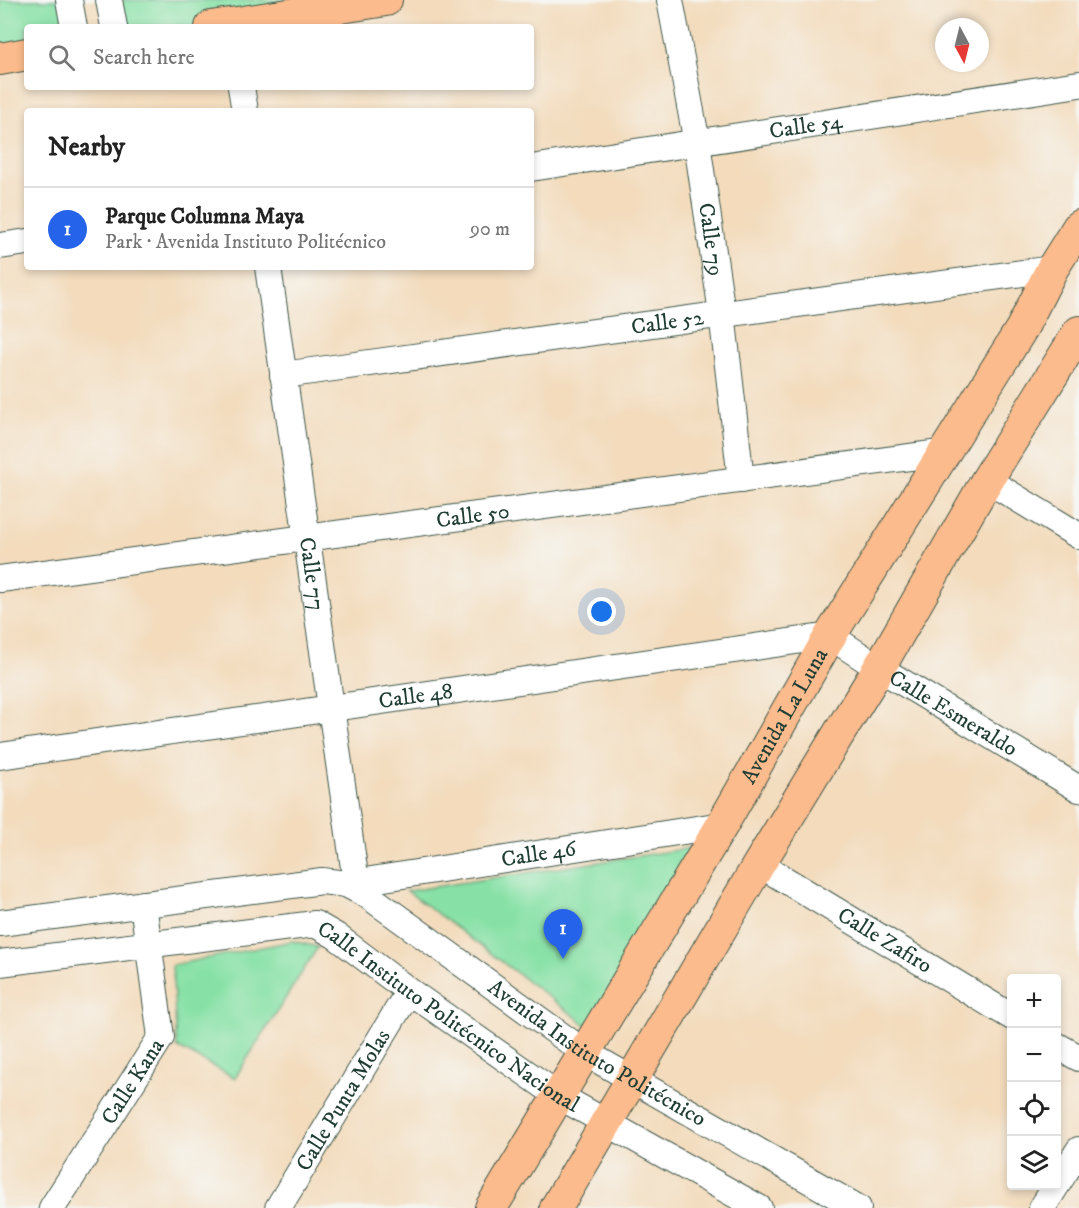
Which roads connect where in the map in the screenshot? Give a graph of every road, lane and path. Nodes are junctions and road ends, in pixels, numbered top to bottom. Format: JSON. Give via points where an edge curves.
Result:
{"nodes":[{"id":1,"x":69,"y":0,"type":"edge"},
{"id":2,"x":109,"y":0,"type":"edge"},
{"id":3,"x":386,"y":0,"type":"edge"},
{"id":4,"x":670,"y":0,"type":"edge"},
{"id":5,"x":73,"y":24,"type":"edge"},
{"id":6,"x":113,"y":24,"type":"edge"},
{"id":7,"x":237,"y":24,"type":"edge"},
{"id":8,"x":24,"y":55,"type":"edge"},
{"id":9,"x":0,"y":59,"type":"edge"},
{"id":10,"x":1079,"y":84,"type":"edge"},
{"id":11,"x":242,"y":90,"type":"edge"},
{"id":12,"x":244,"y":108,"type":"edge"},
{"id":13,"x":697,"y":143,"type":"junction"},
{"id":14,"x":534,"y":168,"type":"edge"},
{"id":15,"x":1079,"y":226,"type":"edge"},
{"id":16,"x":24,"y":242,"type":"edge"},
{"id":17,"x":0,"y":246,"type":"edge"},
{"id":18,"x":1052,"y":269,"type":"junction"},
{"id":19,"x":268,"y":270,"type":"edge"},
{"id":20,"x":723,"y":313,"type":"junction"},
{"id":21,"x":1079,"y":332,"type":"edge"},
{"id":22,"x":283,"y":375,"type":"junction"},
{"id":23,"x":947,"y":452,"type":"junction"},
{"id":24,"x":741,"y":480,"type":"junction"},
{"id":25,"x":987,"y":480,"type":"junction"},
{"id":26,"x":1079,"y":536,"type":"edge"},
{"id":27,"x":308,"y":537,"type":"junction"},
{"id":28,"x":0,"y":579,"type":"edge"},
{"id":29,"x":830,"y":636,"type":"junction"},
{"id":30,"x":879,"y":668,"type":"junction"},
{"id":31,"x":333,"y":708,"type":"junction"},
{"id":32,"x":0,"y":756,"type":"edge"},
{"id":33,"x":1079,"y":789,"type":"edge"},
{"id":34,"x":722,"y":825,"type":"junction"},
{"id":35,"x":759,"y":864,"type":"junction"},
{"id":36,"x":351,"y":883,"type":"junction"},
{"id":37,"x":143,"y":904,"type":"junction"},
{"id":38,"x":2,"y":923,"type":"edge"},
{"id":39,"x":148,"y":944,"type":"junction"},
{"id":40,"x":6,"y":962,"type":"edge"},
{"id":41,"x":409,"y":991,"type":"junction"},
{"id":42,"x":1007,"y":1015,"type":"edge"},
{"id":43,"x":1061,"y":1048,"type":"edge"},
{"id":44,"x":584,"y":1052,"type":"junction"},
{"id":45,"x":1079,"y":1058,"type":"edge"},
{"id":46,"x":631,"y":1079,"type":"junction"},
{"id":47,"x":559,"y":1096,"type":"junction"},
{"id":48,"x":607,"y":1124,"type":"junction"},
{"id":49,"x":1079,"y":1150,"type":"edge"},
{"id":50,"x":51,"y":1208,"type":"edge"},
{"id":51,"x":278,"y":1208,"type":"edge"},
{"id":52,"x":491,"y":1208,"type":"edge"},
{"id":53,"x":556,"y":1208,"type":"edge"},
{"id":54,"x":759,"y":1208,"type":"edge"},
{"id":55,"x":858,"y":1208,"type":"edge"},
{"id":56,"x":1042,"y":1208,"type":"edge"}],
"edges":[{"from":1,"to":5,"type":"street"},
{"from":2,"to":6,"type":"street"},
{"from":3,"to":7,"type":"main road"},
{"from":4,"to":13,"type":"street","name":"Calle 79"},
{"from":8,"to":9,"type":"main road"},
{"from":10,"to":13,"type":"street","name":"Calle 54"},
{"from":11,"to":12,"type":"street"},
{"from":13,"to":14,"type":"street","name":"Calle 54"},
{"from":13,"to":20,"type":"street","name":"Calle 79"},
{"from":15,"to":18,"type":"main road","name":"Avenida La Luna"},
{"from":16,"to":17,"type":"street"},
{"from":18,"to":20,"type":"street","name":"Calle 52"},
{"from":18,"to":23,"type":"main road","name":"Avenida La Luna","via":[[1022,328]]},
{"from":19,"to":22,"type":"street","name":"Calle 77"},
{"from":20,"to":22,"type":"street","name":"Calle 52"},
{"from":20,"to":24,"type":"street","name":"Calle 79"},
{"from":21,"to":25,"type":"main road"},
{"from":22,"to":27,"type":"street","name":"Calle 77"},
{"from":23,"to":24,"type":"street","name":"Calle 50"},
{"from":23,"to":29,"type":"main road","name":"Avenida La Luna"},
{"from":24,"to":27,"type":"street","name":"Calle 50"},
{"from":25,"to":26,"type":"street"},
{"from":25,"to":30,"type":"main road"},
{"from":27,"to":28,"type":"street","name":"Calle 50"},
{"from":27,"to":31,"type":"street","name":"Calle 77"},
{"from":29,"to":30,"type":"street","name":"Calle Esmeraldo"},
{"from":29,"to":31,"type":"street","name":"Calle 48"},
{"from":29,"to":34,"type":"main road","name":"Avenida La Luna"},
{"from":30,"to":33,"type":"street","name":"Calle Esmeraldo"},
{"from":30,"to":35,"type":"main road"},
{"from":31,"to":32,"type":"street","name":"Calle 48"},
{"from":31,"to":36,"type":"street","name":"Calle 77"},
{"from":34,"to":36,"type":"street","name":"Calle 46"},
{"from":34,"to":44,"type":"main road","name":"Avenida La Luna"},
{"from":35,"to":42,"type":"street","name":"Calle Zafiro"},
{"from":35,"to":46,"type":"main road"},
{"from":36,"to":37,"type":"street","via":[[322,881]]},
{"from":36,"to":44,"type":"street","name":"Avenida Instituto Politécnico"},
{"from":37,"to":38,"type":"street"},
{"from":37,"to":39,"type":"street","name":"Calle Kana"},
{"from":38,"to":40,"type":"street"},
{"from":39,"to":40,"type":"street","name":"Calle Instituto Politécnico Nacional"},
{"from":39,"to":41,"type":"street","name":"Calle Instituto Politécnico Nacional","via":[[315,924]]},
{"from":39,"to":50,"type":"street","name":"Calle Kana","via":[[161,1036]]},
{"from":41,"to":47,"type":"street","name":"Calle Instituto Politécnico Nacional"},
{"from":41,"to":51,"type":"street","name":"Calle Punta Molas"},
{"from":43,"to":45,"type":"street"},
{"from":44,"to":46,"type":"street","name":"Avenida Instituto Politécnico"},
{"from":44,"to":47,"type":"main road","name":"Avenida La Luna"},
{"from":46,"to":48,"type":"main road"},
{"from":46,"to":55,"type":"street","name":"Avenida Instituto Politécnico"},
{"from":47,"to":48,"type":"street","name":"Calle Instituto Politécnico Nacional"},
{"from":47,"to":52,"type":"main road","name":"Avenida La Luna"},
{"from":48,"to":53,"type":"main road"},
{"from":48,"to":54,"type":"street"},
{"from":49,"to":56,"type":"street"}]}
